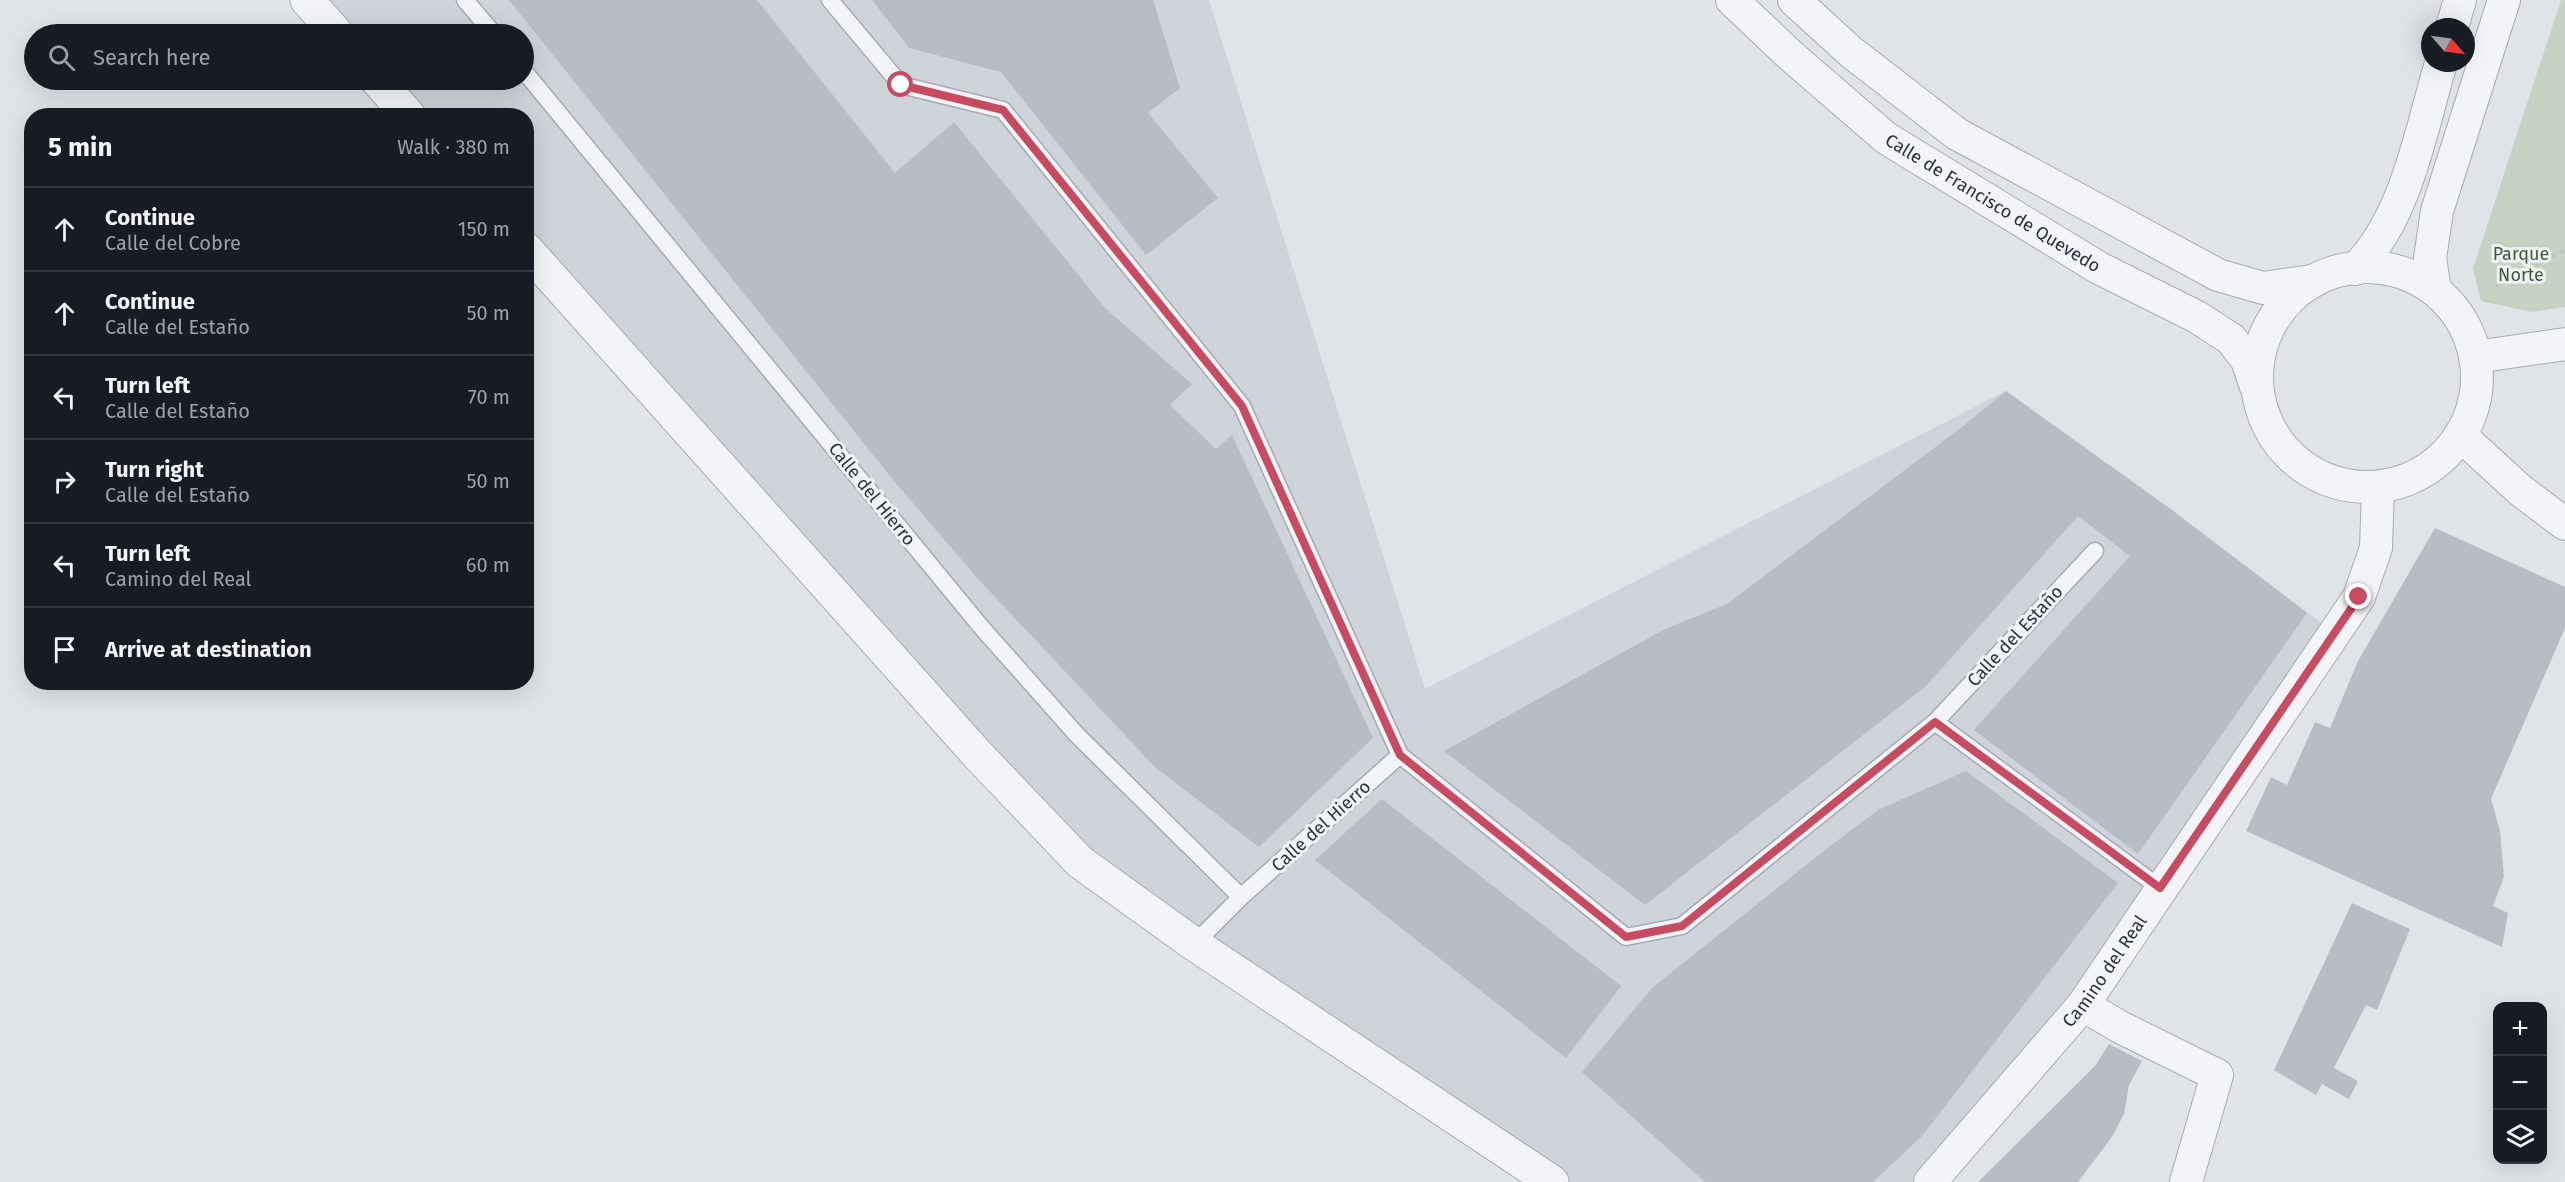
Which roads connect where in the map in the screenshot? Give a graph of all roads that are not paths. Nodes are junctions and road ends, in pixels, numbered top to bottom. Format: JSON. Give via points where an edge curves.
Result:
{"nodes":[{"id":1,"x":307,"y":0,"type":"edge"},
{"id":2,"x":465,"y":0,"type":"edge"},
{"id":3,"x":830,"y":0,"type":"edge"},
{"id":4,"x":1732,"y":0,"type":"edge"},
{"id":5,"x":1794,"y":0,"type":"edge"},
{"id":6,"x":2460,"y":0,"type":"edge"},
{"id":7,"x":2504,"y":0,"type":"edge"},
{"id":8,"x":2455,"y":18,"type":"edge"},
{"id":9,"x":328,"y":24,"type":"edge"},
{"id":10,"x":485,"y":24,"type":"edge"},
{"id":11,"x":2438,"y":72,"type":"edge"},
{"id":12,"x":534,"y":83,"type":"edge"},
{"id":13,"x":386,"y":90,"type":"edge"},
{"id":14,"x":402,"y":108,"type":"edge"},
{"id":15,"x":534,"y":258,"type":"edge"},
{"id":16,"x":2355,"y":269,"type":"junction"},
{"id":17,"x":2312,"y":281,"type":"junction"},
{"id":18,"x":2435,"y":290,"type":"junction"},
{"id":19,"x":2565,"y":344,"type":"edge"},
{"id":20,"x":2475,"y":357,"type":"junction"},
{"id":21,"x":2256,"y":387,"type":"junction"},
{"id":22,"x":2460,"y":435,"type":"junction"},
{"id":23,"x":2378,"y":488,"type":"junction"},
{"id":24,"x":2565,"y":524,"type":"edge"},
{"id":25,"x":2095,"y":551,"type":"dead end"},
{"id":26,"x":1935,"y":722,"type":"junction"},
{"id":27,"x":1400,"y":755,"type":"junction"},
{"id":28,"x":2160,"y":888,"type":"junction"},
{"id":29,"x":1241,"y":897,"type":"junction"},
{"id":30,"x":1194,"y":944,"type":"junction"},
{"id":31,"x":2083,"y":1005,"type":"junction"},
{"id":32,"x":1552,"y":1182,"type":"edge"},
{"id":33,"x":1930,"y":1182,"type":"edge"},
{"id":34,"x":2187,"y":1182,"type":"edge"}],
"edges":[{"from":1,"to":9,"type":"street"},
{"from":2,"to":10,"type":"lane"},
{"from":3,"to":27,"type":"lane","via":[[901,85],[1003,110],[1242,406]]},
{"from":4,"to":21,"type":"street","name":"Calle de Francisco de Quevedo","via":[[1886,138],[2099,268],[2197,317],[2231,339],[2247,360]]},
{"from":5,"to":17,"type":"street","via":[[1851,52],[1958,134],[2186,258],[2247,286],[2263,288]]},
{"from":6,"to":8,"type":"street"},
{"from":7,"to":18,"type":"street","via":[[2438,211],[2430,258]]},
{"from":11,"to":16,"type":"street","via":[[2400,199],[2384,236]]},
{"from":12,"to":29,"type":"lane","name":"Calle del Hierro","via":[[982,628],[1077,735]]},
{"from":13,"to":14,"type":"street"},
{"from":15,"to":30,"type":"street","via":[[977,754],[1072,854]]},
{"from":16,"to":17,"type":"street","via":[[2335,271]]},
{"from":16,"to":18,"type":"street","via":[[2375,267],[2403,272]]},
{"from":17,"to":21,"type":"street","via":[[2280,309],[2262,342]]},
{"from":18,"to":20,"type":"street","via":[[2457,313]]},
{"from":19,"to":20,"type":"street"},
{"from":20,"to":22,"type":"street","via":[[2476,391]]},
{"from":21,"to":23,"type":"street","name":"Calle de Francisco de Quevedo","via":[[2269,429],[2296,463],[2328,482]]},
{"from":22,"to":23,"type":"street","via":[[2445,456],[2415,477]]},
{"from":22,"to":24,"type":"street","via":[[2520,490]]},
{"from":23,"to":28,"type":"street","name":"Camino del Real","via":[[2376,548],[2359,597]]},
{"from":25,"to":26,"type":"lane","name":"Calle del Estaño"},
{"from":26,"to":27,"type":"lane","name":"Calle del Estaño","via":[[1682,926],[1626,937]]},
{"from":26,"to":28,"type":"lane"},
{"from":27,"to":29,"type":"lane","name":"Calle del Hierro"},
{"from":28,"to":31,"type":"street","name":"Camino del Real"},
{"from":29,"to":30,"type":"lane","name":"Calle del Hierro"},
{"from":30,"to":32,"type":"street"},
{"from":31,"to":33,"type":"street","name":"Camino del Real"},
{"from":31,"to":34,"type":"street","via":[[2217,1075]]}]}
